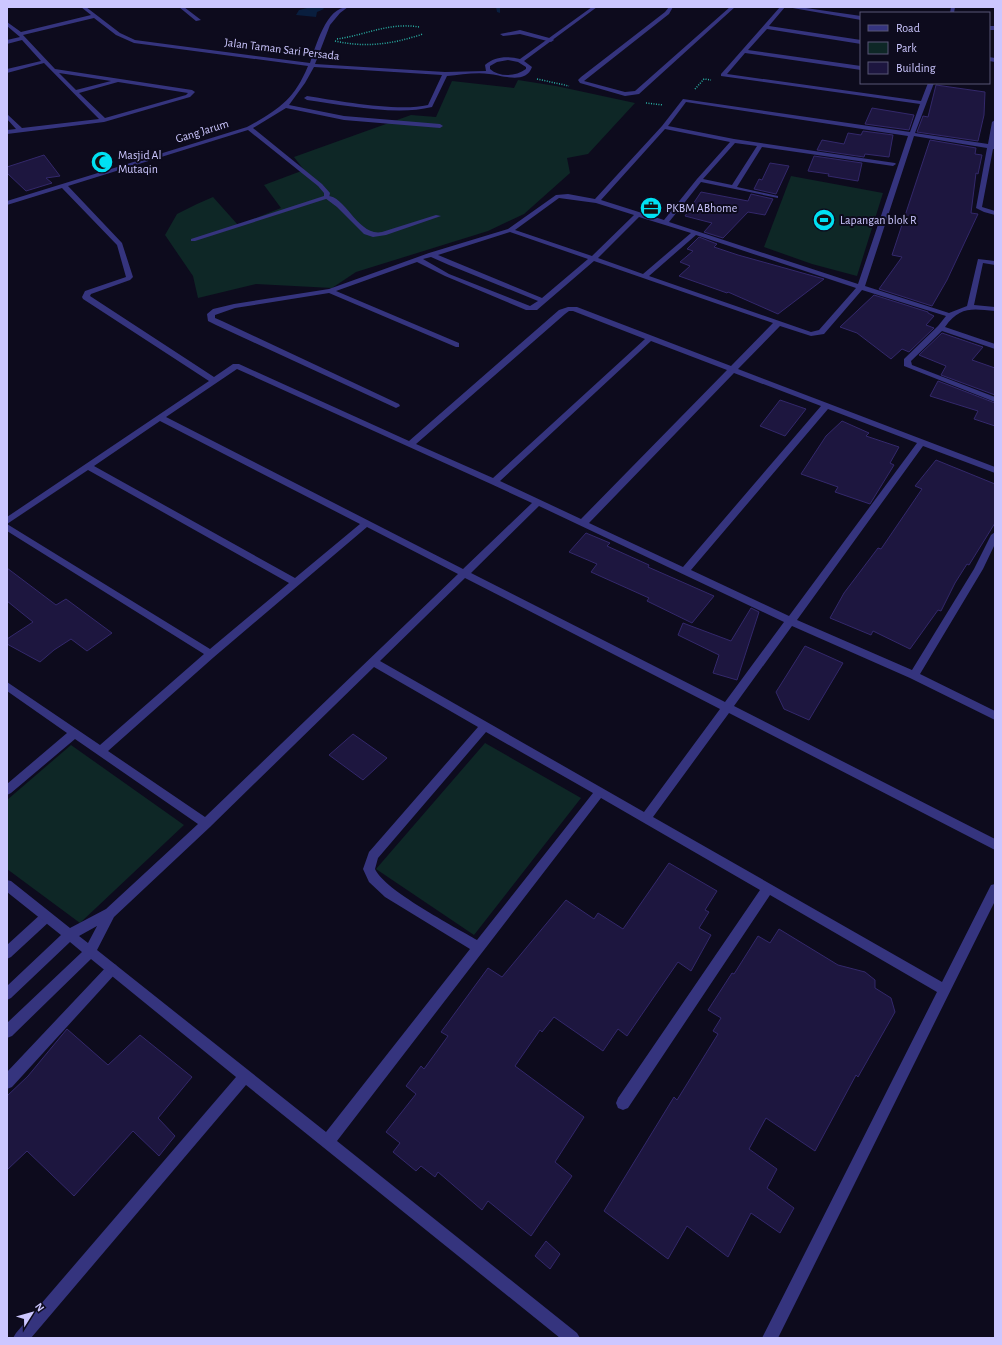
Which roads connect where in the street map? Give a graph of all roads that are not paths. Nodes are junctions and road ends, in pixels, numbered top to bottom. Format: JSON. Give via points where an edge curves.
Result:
{"nodes":[{"id":1,"x":83,"y":7,"type":"edge"},
{"id":2,"x":181,"y":7,"type":"edge"},
{"id":3,"x":346,"y":7,"type":"edge"},
{"id":4,"x":595,"y":7,"type":"edge"},
{"id":5,"x":671,"y":7,"type":"edge"},
{"id":6,"x":733,"y":7,"type":"edge"},
{"id":7,"x":783,"y":7,"type":"edge"},
{"id":8,"x":789,"y":7,"type":"edge"},
{"id":9,"x":94,"y":16,"type":"junction"},
{"id":10,"x":860,"y":18,"type":"edge"},
{"id":11,"x":198,"y":20,"type":"dead end"},
{"id":12,"x":7,"y":24,"type":"edge"},
{"id":13,"x":765,"y":27,"type":"junction"},
{"id":14,"x":13,"y":30,"type":"junction"},
{"id":15,"x":7,"y":31,"type":"edge"},
{"id":16,"x":503,"y":34,"type":"dead end"},
{"id":17,"x":21,"y":36,"type":"junction"},
{"id":18,"x":551,"y":40,"type":"junction"},
{"id":19,"x":7,"y":42,"type":"edge"},
{"id":20,"x":860,"y":42,"type":"edge"},
{"id":21,"x":744,"y":51,"type":"junction"},
{"id":22,"x":521,"y":61,"type":"junction"},
{"id":23,"x":46,"y":62,"type":"junction"},
{"id":24,"x":312,"y":65,"type":"junction"},
{"id":25,"x":860,"y":68,"type":"edge"},
{"id":26,"x":54,"y":70,"type":"junction"},
{"id":27,"x":7,"y":71,"type":"edge"},
{"id":28,"x":490,"y":72,"type":"junction"},
{"id":29,"x":445,"y":74,"type":"junction"},
{"id":30,"x":121,"y":80,"type":"junction"},
{"id":31,"x":931,"y":84,"type":"edge"},
{"id":32,"x":75,"y":92,"type":"junction"},
{"id":33,"x":692,"y":92,"type":"road end"},
{"id":34,"x":307,"y":98,"type":"dead end"},
{"id":35,"x":685,"y":100,"type":"junction"},
{"id":36,"x":923,"y":103,"type":"junction"},
{"id":37,"x":285,"y":106,"type":"junction"},
{"id":38,"x":7,"y":116,"type":"edge"},
{"id":39,"x":104,"y":120,"type":"junction"},
{"id":40,"x":995,"y":122,"type":"edge"},
{"id":41,"x":440,"y":126,"type":"dead end"},
{"id":42,"x":664,"y":127,"type":"junction"},
{"id":43,"x":248,"y":128,"type":"junction"},
{"id":44,"x":21,"y":131,"type":"junction"},
{"id":45,"x":7,"y":132,"type":"edge"},
{"id":46,"x":912,"y":134,"type":"junction"},
{"id":47,"x":734,"y":141,"type":"junction"},
{"id":48,"x":761,"y":144,"type":"junction"},
{"id":49,"x":993,"y":147,"type":"edge"},
{"id":50,"x":893,"y":164,"type":"dead end"},
{"id":51,"x":699,"y":180,"type":"junction"},
{"id":52,"x":64,"y":185,"type":"junction"},
{"id":53,"x":733,"y":188,"type":"junction"},
{"id":54,"x":327,"y":197,"type":"junction"},
{"id":55,"x":776,"y":197,"type":"dead end"},
{"id":56,"x":597,"y":201,"type":"junction"},
{"id":57,"x":7,"y":204,"type":"edge"},
{"id":58,"x":995,"y":213,"type":"edge"},
{"id":59,"x":638,"y":214,"type":"junction"},
{"id":60,"x":438,"y":216,"type":"dead end"},
{"id":61,"x":665,"y":223,"type":"junction"},
{"id":62,"x":510,"y":230,"type":"junction"},
{"id":63,"x":695,"y":233,"type":"junction"},
{"id":64,"x":193,"y":240,"type":"dead end"},
{"id":65,"x":431,"y":254,"type":"junction"},
{"id":66,"x":417,"y":259,"type":"junction"},
{"id":67,"x":593,"y":259,"type":"junction"},
{"id":68,"x":995,"y":262,"type":"edge"},
{"id":69,"x":644,"y":276,"type":"junction"},
{"id":70,"x":861,"y":287,"type":"junction"},
{"id":71,"x":330,"y":291,"type":"junction"},
{"id":72,"x":543,"y":301,"type":"junction"},
{"id":73,"x":970,"y":307,"type":"junction"},
{"id":74,"x":995,"y":309,"type":"edge"},
{"id":75,"x":950,"y":315,"type":"junction"},
{"id":76,"x":778,"y":323,"type":"junction"},
{"id":77,"x":941,"y":328,"type":"junction"},
{"id":78,"x":650,"y":338,"type":"junction"},
{"id":79,"x":456,"y":345,"type":"dead end"},
{"id":80,"x":995,"y":347,"type":"edge"},
{"id":81,"x":732,"y":370,"type":"junction"},
{"id":82,"x":213,"y":380,"type":"junction"},
{"id":83,"x":995,"y":400,"type":"edge"},
{"id":84,"x":396,"y":406,"type":"dead end"},
{"id":85,"x":826,"y":406,"type":"junction"},
{"id":86,"x":159,"y":417,"type":"junction"},
{"id":87,"x":921,"y":443,"type":"junction"},
{"id":88,"x":410,"y":444,"type":"junction"},
{"id":89,"x":87,"y":466,"type":"junction"},
{"id":90,"x":995,"y":470,"type":"edge"},
{"id":91,"x":494,"y":482,"type":"junction"},
{"id":92,"x":538,"y":502,"type":"junction"},
{"id":93,"x":7,"y":521,"type":"edge"},
{"id":94,"x":366,"y":523,"type":"junction"},
{"id":95,"x":583,"y":523,"type":"junction"},
{"id":96,"x":7,"y":527,"type":"edge"},
{"id":97,"x":995,"y":535,"type":"edge"},
{"id":98,"x":685,"y":571,"type":"junction"},
{"id":99,"x":464,"y":574,"type":"junction"},
{"id":100,"x":295,"y":582,"type":"junction"},
{"id":101,"x":791,"y":621,"type":"junction"},
{"id":102,"x":211,"y":654,"type":"junction"},
{"id":103,"x":373,"y":662,"type":"junction"},
{"id":104,"x":914,"y":675,"type":"junction"},
{"id":105,"x":7,"y":686,"type":"edge"},
{"id":106,"x":727,"y":708,"type":"junction"},
{"id":107,"x":995,"y":716,"type":"edge"},
{"id":108,"x":485,"y":726,"type":"junction"},
{"id":109,"x":75,"y":733,"type":"junction"},
{"id":110,"x":101,"y":751,"type":"junction"},
{"id":111,"x":7,"y":790,"type":"edge"},
{"id":112,"x":600,"y":792,"type":"junction"},
{"id":113,"x":646,"y":818,"type":"junction"},
{"id":114,"x":206,"y":824,"type":"junction"},
{"id":115,"x":995,"y":845,"type":"edge"},
{"id":116,"x":7,"y":885,"type":"edge"},
{"id":117,"x":768,"y":888,"type":"junction"},
{"id":118,"x":995,"y":889,"type":"edge"},
{"id":119,"x":110,"y":913,"type":"junction"},
{"id":120,"x":46,"y":917,"type":"junction"},
{"id":121,"x":69,"y":935,"type":"junction"},
{"id":122,"x":479,"y":948,"type":"junction"},
{"id":123,"x":90,"y":952,"type":"junction"},
{"id":124,"x":7,"y":953,"type":"edge"},
{"id":125,"x":112,"y":969,"type":"junction"},
{"id":126,"x":944,"y":990,"type":"junction"},
{"id":127,"x":7,"y":994,"type":"edge"},
{"id":128,"x":7,"y":1032,"type":"edge"},
{"id":129,"x":245,"y":1076,"type":"junction"},
{"id":130,"x":7,"y":1082,"type":"edge"},
{"id":131,"x":623,"y":1104,"type":"dead end"},
{"id":132,"x":328,"y":1142,"type":"junction"},
{"id":133,"x":20,"y":1338,"type":"edge"},
{"id":134,"x":572,"y":1338,"type":"edge"},
{"id":135,"x":770,"y":1338,"type":"edge"}],
"edges":[{"from":1,"to":9,"type":"street","name":"Jalan Taman Sari Persada"},
{"from":2,"to":11,"type":"street"},
{"from":3,"to":24,"type":"street","name":"Gang Jarum","via":[[332,20],[320,39]]},
{"from":4,"to":18,"type":"street"},
{"from":5,"to":6,"type":"street","via":[[667,13],[583,78],[582,82],[625,94],[637,93]]},
{"from":7,"to":13,"type":"street"},
{"from":8,"to":10,"type":"street"},
{"from":9,"to":17,"type":"street"},
{"from":9,"to":24,"type":"street","name":"Jalan Taman Sari Persada","via":[[118,34],[134,41]]},
{"from":12,"to":14,"type":"street"},
{"from":13,"to":20,"type":"street"},
{"from":13,"to":21,"type":"street"},
{"from":14,"to":15,"type":"street"},
{"from":14,"to":17,"type":"street"},
{"from":16,"to":18,"type":"street","via":[[520,32]]},
{"from":17,"to":19,"type":"street"},
{"from":17,"to":23,"type":"street"},
{"from":18,"to":22,"type":"street"},
{"from":21,"to":25,"type":"street"},
{"from":21,"to":36,"type":"street","via":[[723,75]]},
{"from":22,"to":28,"type":"street","via":[[494,61],[487,66]]},
{"from":22,"to":28,"type":"street","name":"Jalan Taman Sari Persada","via":[[529,66],[528,70],[519,75],[503,76]]},
{"from":23,"to":26,"type":"street"},
{"from":23,"to":27,"type":"street"},
{"from":24,"to":29,"type":"street","name":"Jalan Taman Sari Persada"},
{"from":24,"to":37,"type":"street","name":"Gang Jarum"},
{"from":26,"to":30,"type":"street"},
{"from":26,"to":32,"type":"street"},
{"from":28,"to":29,"type":"street","name":"Jalan Taman Sari Persada"},
{"from":29,"to":34,"type":"street","via":[[430,106],[422,109]]},
{"from":30,"to":32,"type":"street"},
{"from":30,"to":39,"type":"street","via":[[192,92],[188,96]]},
{"from":31,"to":36,"type":"street"},
{"from":32,"to":39,"type":"street"},
{"from":33,"to":35,"type":"street"},
{"from":35,"to":42,"type":"street"},
{"from":35,"to":46,"type":"street"},
{"from":36,"to":46,"type":"street"},
{"from":37,"to":41,"type":"street","via":[[344,118]]},
{"from":37,"to":43,"type":"street","name":"Gang Jarum"},
{"from":38,"to":44,"type":"street"},
{"from":39,"to":44,"type":"street"},
{"from":40,"to":49,"type":"street"},
{"from":42,"to":47,"type":"street"},
{"from":42,"to":56,"type":"street"},
{"from":43,"to":52,"type":"street","name":"Gang Jarum"},
{"from":43,"to":54,"type":"street","via":[[320,185],[327,193]]},
{"from":44,"to":45,"type":"street"},
{"from":46,"to":49,"type":"street"},
{"from":46,"to":70,"type":"street"},
{"from":47,"to":48,"type":"street"},
{"from":47,"to":51,"type":"street"},
{"from":48,"to":50,"type":"street"},
{"from":48,"to":53,"type":"street"},
{"from":49,"to":58,"type":"street","via":[[979,208]]},
{"from":51,"to":53,"type":"street"},
{"from":51,"to":61,"type":"street"},
{"from":52,"to":57,"type":"street","name":"Gang Jarum"},
{"from":52,"to":82,"type":"street","via":[[120,244],[130,277],[88,293],[86,297]]},
{"from":53,"to":55,"type":"street"},
{"from":54,"to":60,"type":"street","via":[[340,204],[367,233],[375,235]]},
{"from":54,"to":64,"type":"street"},
{"from":56,"to":59,"type":"street"},
{"from":56,"to":62,"type":"street","via":[[558,196]]},
{"from":59,"to":61,"type":"street"},
{"from":59,"to":67,"type":"street"},
{"from":61,"to":63,"type":"street"},
{"from":62,"to":65,"type":"street"},
{"from":62,"to":67,"type":"street"},
{"from":63,"to":69,"type":"street"},
{"from":63,"to":70,"type":"street"},
{"from":65,"to":66,"type":"street"},
{"from":65,"to":72,"type":"street"},
{"from":66,"to":71,"type":"street"},
{"from":66,"to":72,"type":"street","via":[[447,275],[530,308]]},
{"from":67,"to":69,"type":"street"},
{"from":67,"to":72,"type":"street"},
{"from":68,"to":73,"type":"street","via":[[980,260]]},
{"from":69,"to":76,"type":"street"},
{"from":70,"to":75,"type":"street"},
{"from":70,"to":76,"type":"street","via":[[821,332],[811,334]]},
{"from":71,"to":79,"type":"street"},
{"from":71,"to":84,"type":"street","via":[[224,308],[210,317]]},
{"from":73,"to":74,"type":"street"},
{"from":73,"to":75,"type":"street"},
{"from":75,"to":77,"type":"street"},
{"from":76,"to":81,"type":"street"},
{"from":77,"to":80,"type":"street"},
{"from":77,"to":83,"type":"street","via":[[907,361],[908,366]]},
{"from":78,"to":81,"type":"street"},
{"from":78,"to":88,"type":"street","via":[[574,309],[568,309]]},
{"from":78,"to":91,"type":"street"},
{"from":81,"to":85,"type":"street"},
{"from":81,"to":95,"type":"street"},
{"from":82,"to":86,"type":"street"},
{"from":82,"to":88,"type":"street","via":[[236,366]]},
{"from":85,"to":87,"type":"street"},
{"from":85,"to":98,"type":"street"},
{"from":86,"to":89,"type":"street"},
{"from":86,"to":94,"type":"street"},
{"from":87,"to":90,"type":"street"},
{"from":87,"to":101,"type":"street"},
{"from":88,"to":91,"type":"street"},
{"from":89,"to":93,"type":"street"},
{"from":89,"to":100,"type":"street"},
{"from":91,"to":92,"type":"street"},
{"from":92,"to":95,"type":"street"},
{"from":92,"to":99,"type":"street"},
{"from":94,"to":99,"type":"street"},
{"from":94,"to":100,"type":"street"},
{"from":95,"to":98,"type":"street"},
{"from":96,"to":102,"type":"street"},
{"from":97,"to":104,"type":"street","via":[[978,569]]},
{"from":98,"to":101,"type":"street"},
{"from":99,"to":103,"type":"street"},
{"from":99,"to":106,"type":"street"},
{"from":100,"to":102,"type":"street"},
{"from":101,"to":104,"type":"street"},
{"from":101,"to":106,"type":"street"},
{"from":102,"to":110,"type":"street"},
{"from":103,"to":108,"type":"street"},
{"from":103,"to":114,"type":"street"},
{"from":104,"to":107,"type":"street"},
{"from":105,"to":109,"type":"street"},
{"from":106,"to":113,"type":"street"},
{"from":106,"to":115,"type":"street"},
{"from":108,"to":112,"type":"street"},
{"from":108,"to":122,"type":"street","via":[[373,856],[369,869],[373,878],[389,893]]},
{"from":109,"to":110,"type":"street"},
{"from":109,"to":111,"type":"street"},
{"from":110,"to":114,"type":"street"},
{"from":112,"to":113,"type":"street"},
{"from":112,"to":122,"type":"street"},
{"from":113,"to":117,"type":"street"},
{"from":114,"to":119,"type":"street"},
{"from":116,"to":120,"type":"street"},
{"from":117,"to":126,"type":"street"},
{"from":117,"to":131,"type":"street"},
{"from":118,"to":126,"type":"street"},
{"from":119,"to":121,"type":"street"},
{"from":119,"to":123,"type":"street"},
{"from":120,"to":121,"type":"street"},
{"from":120,"to":124,"type":"street"},
{"from":121,"to":123,"type":"street"},
{"from":121,"to":127,"type":"street"},
{"from":122,"to":132,"type":"street"},
{"from":123,"to":125,"type":"street"},
{"from":123,"to":128,"type":"street"},
{"from":125,"to":129,"type":"street"},
{"from":125,"to":130,"type":"street"},
{"from":126,"to":135,"type":"street"},
{"from":129,"to":132,"type":"street"},
{"from":129,"to":133,"type":"street"},
{"from":132,"to":134,"type":"street"}]}
